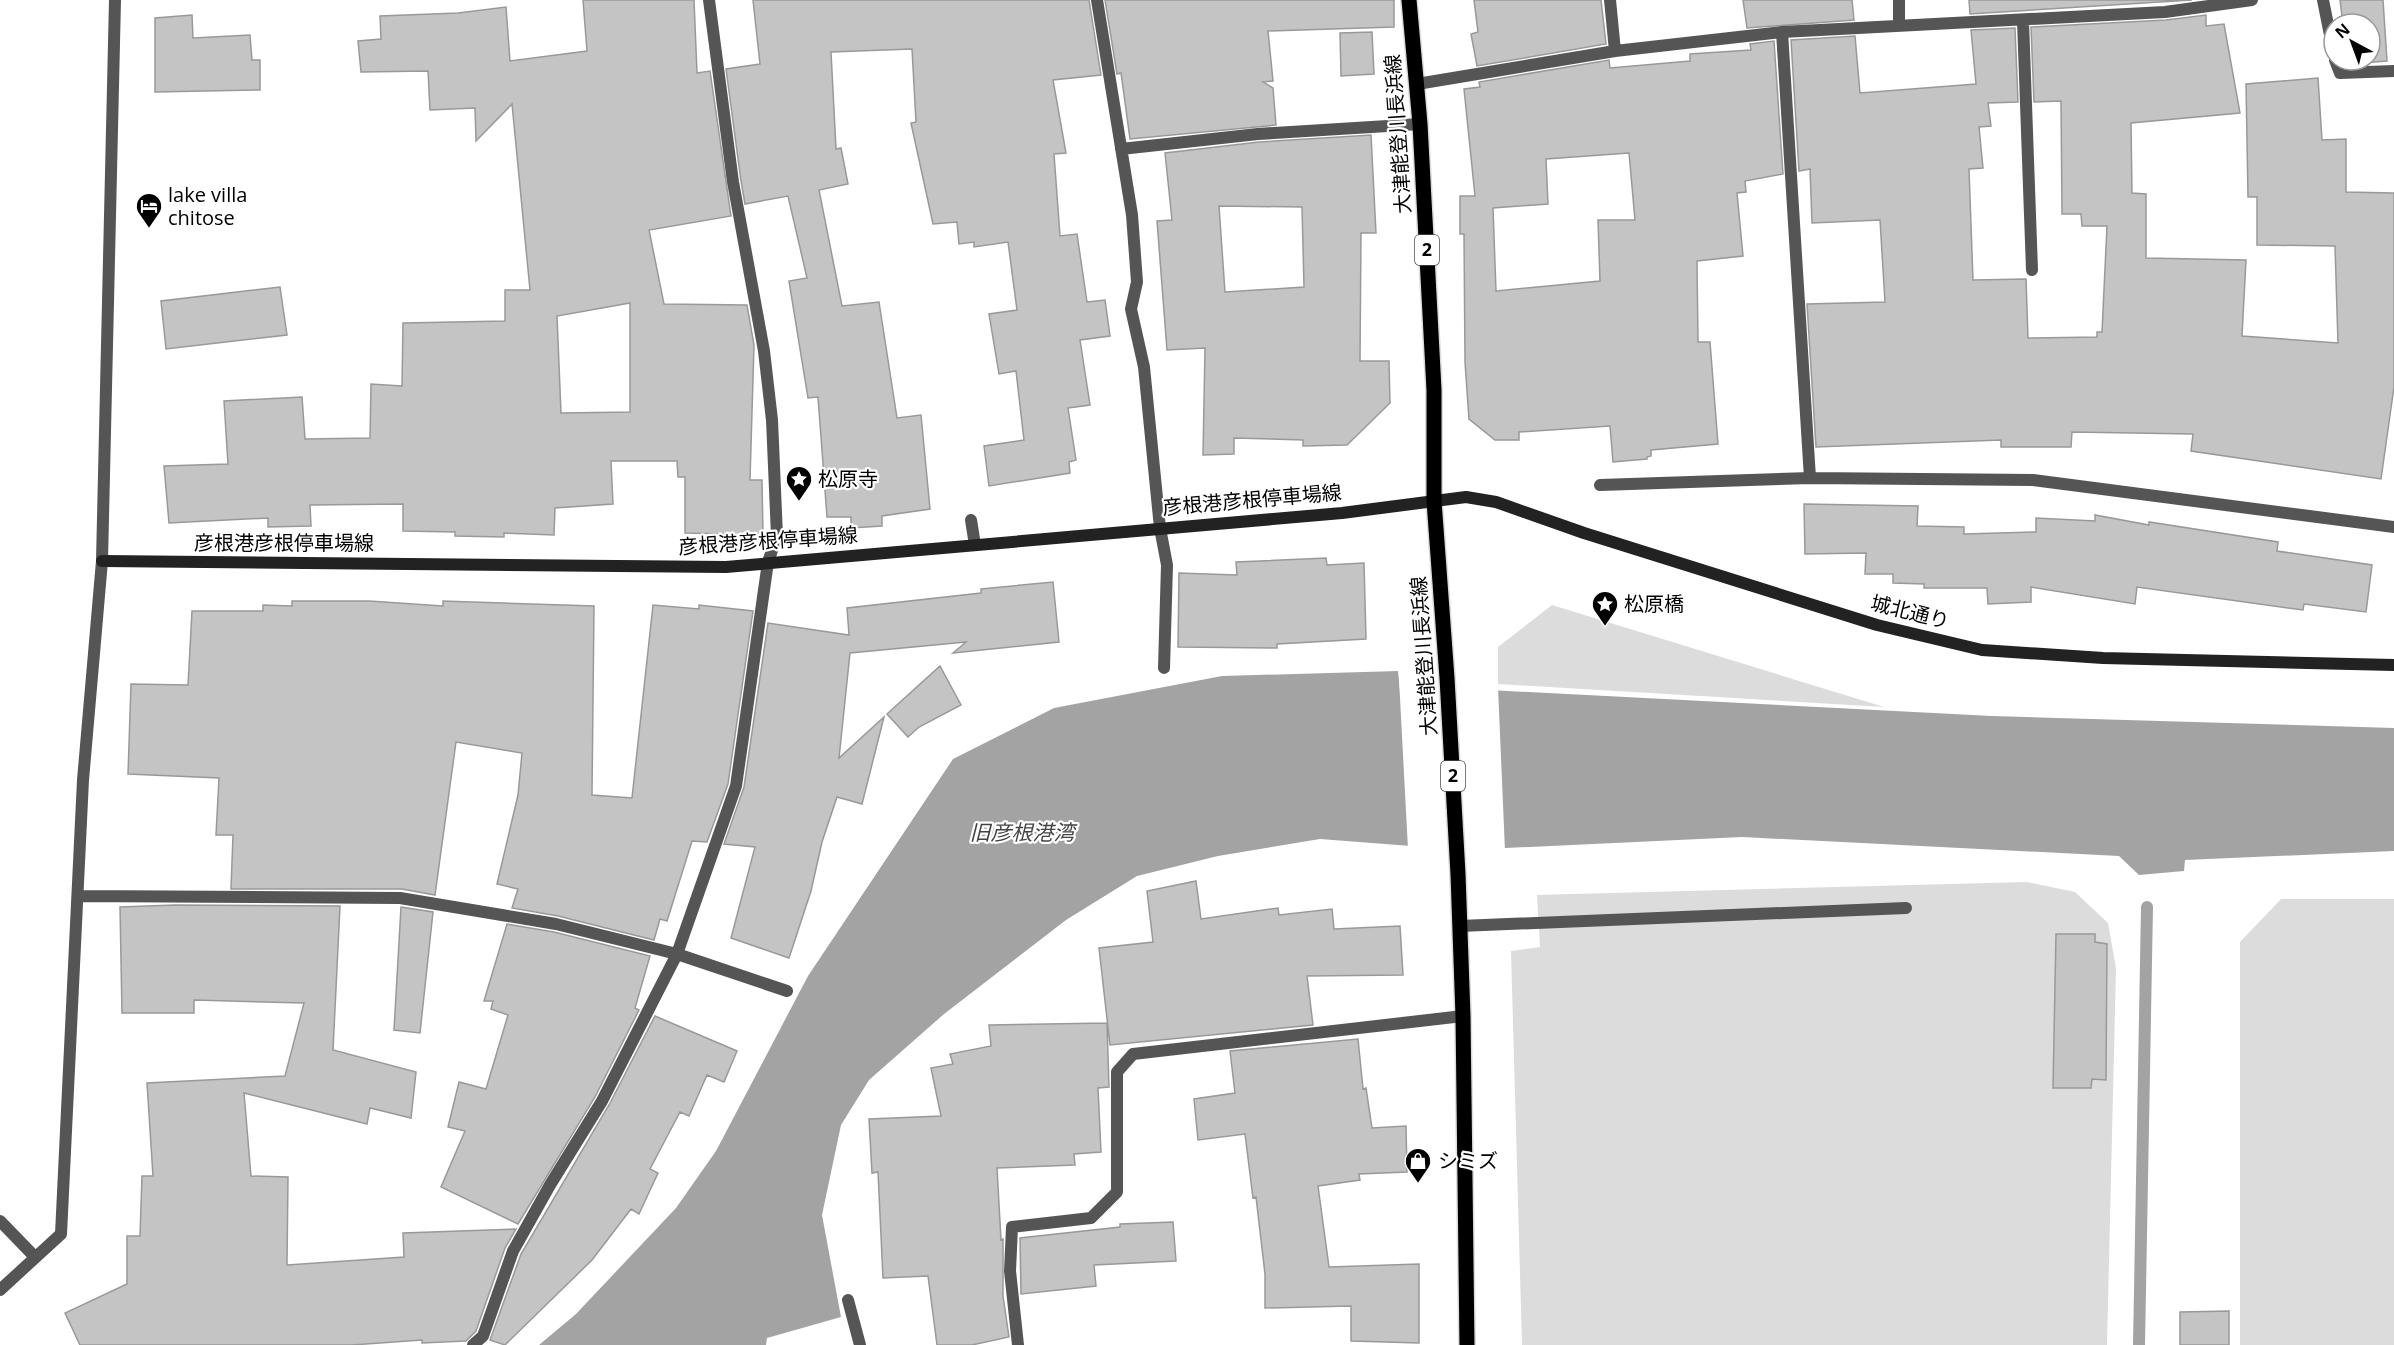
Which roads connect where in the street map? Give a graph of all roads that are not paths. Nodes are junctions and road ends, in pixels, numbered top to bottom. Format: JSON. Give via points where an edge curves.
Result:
{"nodes":[{"id":1,"x":115,"y":0,"type":"edge"},
{"id":2,"x":709,"y":0,"type":"edge"},
{"id":3,"x":1097,"y":0,"type":"edge"},
{"id":4,"x":1409,"y":0,"type":"edge"},
{"id":5,"x":1610,"y":0,"type":"edge"},
{"id":6,"x":1899,"y":0,"type":"edge"},
{"id":7,"x":2252,"y":0,"type":"edge"},
{"id":8,"x":2023,"y":21,"type":"junction"},
{"id":9,"x":1899,"y":25,"type":"junction"},
{"id":10,"x":1782,"y":32,"type":"junction"},
{"id":11,"x":1615,"y":51,"type":"junction"},
{"id":12,"x":2340,"y":72,"type":"edge"},
{"id":13,"x":2367,"y":72,"type":"edge"},
{"id":14,"x":1417,"y":84,"type":"junction"},
{"id":15,"x":1420,"y":124,"type":"junction"},
{"id":16,"x":1120,"y":149,"type":"junction"},
{"id":17,"x":2032,"y":270,"type":"dead end"},
{"id":18,"x":1809,"y":478,"type":"junction"},
{"id":19,"x":1600,"y":485,"type":"dead end"},
{"id":20,"x":1434,"y":501,"type":"junction"},
{"id":21,"x":971,"y":520,"type":"dead end"},
{"id":22,"x":2394,"y":527,"type":"edge"},
{"id":23,"x":1160,"y":528,"type":"junction"},
{"id":24,"x":975,"y":545,"type":"junction"},
{"id":25,"x":102,"y":561,"type":"junction"},
{"id":26,"x":768,"y":562,"type":"junction"},
{"id":27,"x":2394,"y":665,"type":"edge"},
{"id":28,"x":1164,"y":668,"type":"dead end"},
{"id":29,"x":78,"y":896,"type":"junction"},
{"id":30,"x":1906,"y":908,"type":"dead end"},
{"id":31,"x":1460,"y":927,"type":"junction"},
{"id":32,"x":677,"y":954,"type":"junction"},
{"id":33,"x":787,"y":991,"type":"dead end"},
{"id":34,"x":1463,"y":1016,"type":"junction"},
{"id":35,"x":0,"y":1221,"type":"edge"},
{"id":36,"x":35,"y":1257,"type":"junction"},
{"id":37,"x":0,"y":1290,"type":"edge"},
{"id":38,"x":848,"y":1300,"type":"dead end"},
{"id":39,"x":472,"y":1345,"type":"edge"},
{"id":40,"x":860,"y":1345,"type":"edge"},
{"id":41,"x":1018,"y":1345,"type":"edge"},
{"id":42,"x":1467,"y":1345,"type":"edge"}],
"edges":[{"from":1,"to":25,"type":"street"},
{"from":2,"to":26,"type":"street","via":[[733,182],[764,351],[772,420],[777,536]]},
{"from":3,"to":16,"type":"street"},
{"from":4,"to":14,"type":"main road","name":"大津能登川長浜線","number":"2"},
{"from":5,"to":11,"type":"street"},
{"from":6,"to":9,"type":"street"},
{"from":7,"to":8,"type":"street","via":[[2165,12]]},
{"from":8,"to":9,"type":"street"},
{"from":8,"to":17,"type":"street"},
{"from":9,"to":10,"type":"street"},
{"from":10,"to":11,"type":"street"},
{"from":10,"to":18,"type":"street"},
{"from":11,"to":14,"type":"street"},
{"from":12,"to":13,"type":"street"},
{"from":14,"to":15,"type":"main road","name":"大津能登川長浜線","number":"2"},
{"from":15,"to":16,"type":"street","via":[[1258,134]]},
{"from":15,"to":20,"type":"main road","name":"大津能登川長浜線","number":"2","via":[[1434,390]]},
{"from":16,"to":23,"type":"street","via":[[1132,215],[1137,282],[1131,309],[1144,367]]},
{"from":18,"to":19,"type":"street"},
{"from":18,"to":22,"type":"street","via":[[2033,480]]},
{"from":20,"to":23,"type":"main road","name":"彦根港彦根停車場線"},
{"from":20,"to":27,"type":"main road","name":"城北通り","via":[[1466,496],[1496,502],[1877,626],[1982,650],[2103,658]]},
{"from":20,"to":31,"type":"main road","name":"大津能登川長浜線","number":"2","via":[[1448,678]]},
{"from":21,"to":24,"type":"street"},
{"from":23,"to":24,"type":"main road","name":"彦根港彦根停車場線"},
{"from":23,"to":28,"type":"street","via":[[1167,565]]},
{"from":24,"to":26,"type":"main road","name":"彦根港彦根停車場線"},
{"from":25,"to":26,"type":"main road","name":"彦根港彦根停車場線","via":[[726,567]]},
{"from":25,"to":29,"type":"street","via":[[83,780]]},
{"from":26,"to":32,"type":"street","via":[[736,786]]},
{"from":29,"to":32,"type":"street","via":[[399,898],[556,924]]},
{"from":29,"to":36,"type":"street","via":[[61,1234]]},
{"from":30,"to":31,"type":"street"},
{"from":31,"to":34,"type":"main road","name":"大津能登川長浜線","number":"2"},
{"from":32,"to":33,"type":"street"},
{"from":32,"to":39,"type":"street","via":[[602,1101],[513,1251],[483,1336]]},
{"from":34,"to":41,"type":"street","via":[[1133,1054],[1117,1072],[1117,1192],[1091,1218],[1012,1227],[1010,1271]]},
{"from":34,"to":42,"type":"main road","name":"大津能登川長浜線","number":"2"},
{"from":35,"to":36,"type":"street"},
{"from":36,"to":37,"type":"street"},
{"from":38,"to":40,"type":"street"}]}
